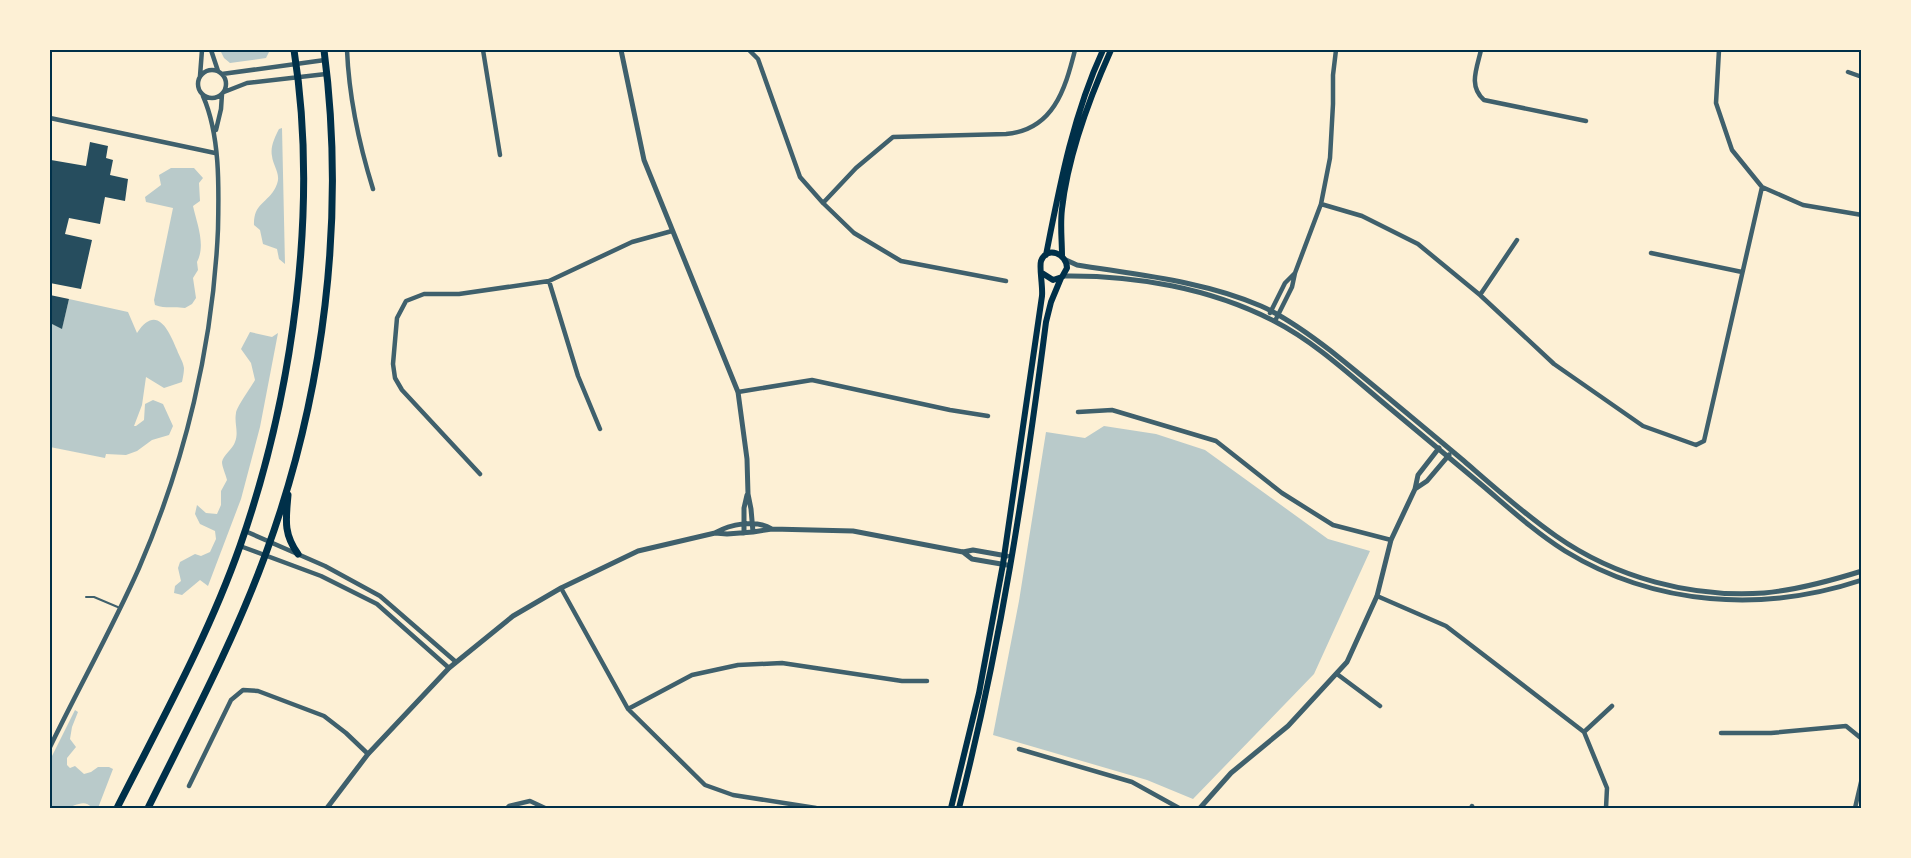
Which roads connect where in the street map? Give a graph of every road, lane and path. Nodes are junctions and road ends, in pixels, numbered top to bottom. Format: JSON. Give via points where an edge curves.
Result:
{"nodes":[{"id":1,"x":202,"y":50,"type":"edge"},
{"id":2,"x":211,"y":50,"type":"edge"},
{"id":3,"x":294,"y":50,"type":"edge"},
{"id":4,"x":324,"y":50,"type":"edge"},
{"id":5,"x":347,"y":50,"type":"edge"},
{"id":6,"x":483,"y":50,"type":"edge"},
{"id":7,"x":621,"y":50,"type":"edge"},
{"id":8,"x":749,"y":50,"type":"edge"},
{"id":9,"x":1075,"y":50,"type":"edge"},
{"id":10,"x":1103,"y":50,"type":"edge"},
{"id":11,"x":1111,"y":50,"type":"edge"},
{"id":12,"x":1336,"y":50,"type":"edge"},
{"id":13,"x":1481,"y":50,"type":"edge"},
{"id":14,"x":1719,"y":50,"type":"edge"},
{"id":15,"x":325,"y":60,"type":"junction"},
{"id":16,"x":296,"y":63,"type":"junction"},
{"id":17,"x":1848,"y":72,"type":"dead end"},
{"id":18,"x":220,"y":73,"type":"junction"},
{"id":19,"x":326,"y":74,"type":"junction"},
{"id":20,"x":200,"y":76,"type":"junction"},
{"id":21,"x":297,"y":76,"type":"junction"},
{"id":22,"x":1862,"y":77,"type":"edge"},
{"id":23,"x":223,"y":93,"type":"junction"},
{"id":24,"x":203,"y":96,"type":"junction"},
{"id":25,"x":50,"y":118,"type":"edge"},
{"id":26,"x":1586,"y":121,"type":"dead end"},
{"id":27,"x":215,"y":132,"type":"junction"},
{"id":28,"x":215,"y":153,"type":"junction"},
{"id":29,"x":500,"y":155,"type":"dead end"},
{"id":30,"x":1762,"y":187,"type":"junction"},
{"id":31,"x":373,"y":189,"type":"dead end"},
{"id":32,"x":823,"y":203,"type":"junction"},
{"id":33,"x":1321,"y":204,"type":"junction"},
{"id":34,"x":1862,"y":215,"type":"edge"},
{"id":35,"x":672,"y":231,"type":"junction"},
{"id":36,"x":1516,"y":240,"type":"dead end"},
{"id":37,"x":1651,"y":253,"type":"dead end"},
{"id":38,"x":1047,"y":255,"type":"junction"},
{"id":39,"x":1064,"y":258,"type":"junction"},
{"id":40,"x":1742,"y":272,"type":"junction"},
{"id":41,"x":1042,"y":273,"type":"junction"},
{"id":42,"x":1295,"y":273,"type":"junction"},
{"id":43,"x":1062,"y":277,"type":"junction"},
{"id":44,"x":1006,"y":280,"type":"dead end"},
{"id":45,"x":549,"y":281,"type":"junction"},
{"id":46,"x":1480,"y":295,"type":"junction"},
{"id":47,"x":1271,"y":311,"type":"junction"},
{"id":48,"x":1268,"y":318,"type":"junction"},
{"id":49,"x":1277,"y":318,"type":"junction"},
{"id":50,"x":738,"y":392,"type":"junction"},
{"id":51,"x":1078,"y":412,"type":"dead end"},
{"id":52,"x":988,"y":416,"type":"dead end"},
{"id":53,"x":600,"y":429,"type":"dead end"},
{"id":54,"x":1443,"y":443,"type":"junction"},
{"id":55,"x":1438,"y":449,"type":"junction"},
{"id":56,"x":1452,"y":451,"type":"junction"},
{"id":57,"x":1448,"y":457,"type":"junction"},
{"id":58,"x":480,"y":474,"type":"dead end"},
{"id":59,"x":290,"y":484,"type":"junction"},
{"id":60,"x":1415,"y":489,"type":"junction"},
{"id":61,"x":748,"y":494,"type":"junction"},
{"id":62,"x":752,"y":524,"type":"junction"},
{"id":63,"x":744,"y":525,"type":"junction"},
{"id":64,"x":772,"y":529,"type":"junction"},
{"id":65,"x":245,"y":531,"type":"junction"},
{"id":66,"x":753,"y":532,"type":"junction"},
{"id":67,"x":715,"y":533,"type":"junction"},
{"id":68,"x":744,"y":533,"type":"junction"},
{"id":69,"x":1391,"y":540,"type":"junction"},
{"id":70,"x":270,"y":542,"type":"junction"},
{"id":71,"x":240,"y":546,"type":"junction"},
{"id":72,"x":963,"y":552,"type":"junction"},
{"id":73,"x":298,"y":554,"type":"junction"},
{"id":74,"x":265,"y":555,"type":"junction"},
{"id":75,"x":1004,"y":555,"type":"junction"},
{"id":76,"x":1013,"y":556,"type":"junction"},
{"id":77,"x":1003,"y":564,"type":"junction"},
{"id":78,"x":1011,"y":566,"type":"junction"},
{"id":79,"x":1862,"y":571,"type":"edge"},
{"id":80,"x":1862,"y":580,"type":"edge"},
{"id":81,"x":561,"y":588,"type":"junction"},
{"id":82,"x":1377,"y":596,"type":"junction"},
{"id":83,"x":86,"y":597,"type":"dead end"},
{"id":84,"x":120,"y":608,"type":"junction"},
{"id":85,"x":456,"y":662,"type":"junction"},
{"id":86,"x":449,"y":668,"type":"junction"},
{"id":87,"x":1337,"y":674,"type":"junction"},
{"id":88,"x":927,"y":681,"type":"dead end"},
{"id":89,"x":1380,"y":706,"type":"dead end"},
{"id":90,"x":1612,"y":706,"type":"dead end"},
{"id":91,"x":628,"y":709,"type":"junction"},
{"id":92,"x":1584,"y":732,"type":"junction"},
{"id":93,"x":1722,"y":733,"type":"dead end"},
{"id":94,"x":1862,"y":739,"type":"edge"},
{"id":95,"x":50,"y":747,"type":"edge"},
{"id":96,"x":1019,"y":749,"type":"dead end"},
{"id":97,"x":368,"y":754,"type":"junction"},
{"id":98,"x":1862,"y":778,"type":"edge"},
{"id":99,"x":189,"y":786,"type":"dead end"},
{"id":100,"x":117,"y":808,"type":"edge"},
{"id":101,"x":148,"y":808,"type":"edge"},
{"id":102,"x":327,"y":808,"type":"edge"},
{"id":103,"x":507,"y":808,"type":"edge"},
{"id":104,"x":545,"y":808,"type":"edge"},
{"id":105,"x":816,"y":808,"type":"edge"},
{"id":106,"x":951,"y":808,"type":"edge"},
{"id":107,"x":959,"y":808,"type":"edge"},
{"id":108,"x":1179,"y":808,"type":"edge"},
{"id":109,"x":1200,"y":808,"type":"edge"},
{"id":110,"x":1606,"y":808,"type":"edge"},
{"id":111,"x":1855,"y":808,"type":"edge"}],
"edges":[{"from":1,"to":20,"type":"street"},
{"from":2,"to":18,"type":"street"},
{"from":3,"to":16,"type":"highway"},
{"from":4,"to":15,"type":"highway"},
{"from":5,"to":31,"type":"street","via":[[348,80]]},
{"from":6,"to":29,"type":"street"},
{"from":7,"to":35,"type":"street","via":[[644,160]]},
{"from":8,"to":32,"type":"street","via":[[758,59],[800,177]]},
{"from":9,"to":32,"type":"street","via":[[1052,110],[1033,128],[1022,133],[893,137]]},
{"from":10,"to":38,"type":"main road","via":[[1083,98],[1065,160]]},
{"from":11,"to":39,"type":"main road","via":[[1070,171],[1062,211]]},
{"from":12,"to":33,"type":"street","via":[[1330,158]]},
{"from":13,"to":26,"type":"street","via":[[1474,81],[1484,100]]},
{"from":14,"to":30,"type":"street","via":[[1716,103],[1731,150]]},
{"from":15,"to":16,"type":"street"},
{"from":15,"to":19,"type":"highway"},
{"from":16,"to":18,"type":"street"},
{"from":16,"to":21,"type":"highway"},
{"from":17,"to":22,"type":"street"},
{"from":18,"to":20,"type":"street","via":[[208,70]]},
{"from":18,"to":23,"type":"street","via":[[226,83]]},
{"from":19,"to":21,"type":"street"},
{"from":19,"to":59,"type":"highway","via":[[332,159],[329,254],[311,394]]},
{"from":20,"to":24,"type":"street","via":[[197,84]]},
{"from":21,"to":23,"type":"street","via":[[247,83]]},
{"from":21,"to":65,"type":"highway","via":[[302,162],[296,307],[273,433]]},
{"from":23,"to":24,"type":"street","via":[[211,99]]},
{"from":23,"to":27,"type":"street"},
{"from":24,"to":27,"type":"street"},
{"from":25,"to":28,"type":"street"},
{"from":27,"to":28,"type":"street"},
{"from":28,"to":84,"type":"street","via":[[219,186],[217,244],[198,381],[164,505]]},
{"from":30,"to":34,"type":"street","via":[[1803,205]]},
{"from":30,"to":40,"type":"street"},
{"from":32,"to":44,"type":"street","via":[[854,233],[901,261]]},
{"from":33,"to":42,"type":"street"},
{"from":33,"to":46,"type":"street","via":[[1362,216],[1418,244]]},
{"from":35,"to":45,"type":"street","via":[[632,242]]},
{"from":35,"to":50,"type":"street"},
{"from":36,"to":46,"type":"street"},
{"from":37,"to":40,"type":"street"},
{"from":38,"to":39,"type":"main road","via":[[1054,253]]},
{"from":38,"to":41,"type":"main road","via":[[1041,261]]},
{"from":39,"to":43,"type":"main road","via":[[1067,268]]},
{"from":39,"to":47,"type":"street","via":[[1077,265],[1207,287]]},
{"from":40,"to":46,"type":"street","via":[[1704,441],[1696,445],[1643,426],[1554,363]]},
{"from":41,"to":43,"type":"main road","via":[[1049,279]]},
{"from":41,"to":75,"type":"main road","via":[[1042,296]]},
{"from":42,"to":47,"type":"street","via":[[1285,283]]},
{"from":42,"to":49,"type":"street"},
{"from":43,"to":48,"type":"street","via":[[1122,278],[1206,293]]},
{"from":43,"to":76,"type":"main road","via":[[1046,322]]},
{"from":45,"to":53,"type":"street","via":[[578,376]]},
{"from":45,"to":58,"type":"street","via":[[414,296],[406,301],[397,318],[395,378]]},
{"from":47,"to":48,"type":"street"},
{"from":47,"to":49,"type":"street"},
{"from":48,"to":49,"type":"street"},
{"from":49,"to":54,"type":"street","via":[[1294,324],[1331,351]]},
{"from":49,"to":55,"type":"street"},
{"from":50,"to":52,"type":"street","via":[[812,380]]},
{"from":50,"to":61,"type":"street"},
{"from":51,"to":69,"type":"street","via":[[1112,410],[1216,441],[1282,493],[1333,525]]},
{"from":54,"to":55,"type":"street"},
{"from":54,"to":56,"type":"street"},
{"from":55,"to":57,"type":"street"},
{"from":55,"to":60,"type":"street","via":[[1418,475]]},
{"from":56,"to":57,"type":"street"},
{"from":56,"to":79,"type":"street","via":[[1572,547],[1622,572],[1658,583],[1704,591],[1753,593],[1785,590]]},
{"from":57,"to":60,"type":"street"},
{"from":57,"to":80,"type":"street","via":[[1547,538],[1596,568],[1627,581],[1688,596],[1749,600],[1787,598]]},
{"from":59,"to":70,"type":"highway"},
{"from":59,"to":73,"type":"highway","via":[[285,526]]},
{"from":60,"to":69,"type":"street"},
{"from":61,"to":62,"type":"street"},
{"from":61,"to":63,"type":"street"},
{"from":62,"to":63,"type":"street"},
{"from":62,"to":64,"type":"street"},
{"from":62,"to":66,"type":"street"},
{"from":63,"to":67,"type":"street"},
{"from":63,"to":68,"type":"street"},
{"from":64,"to":66,"type":"street"},
{"from":64,"to":72,"type":"street","via":[[853,531]]},
{"from":65,"to":70,"type":"street"},
{"from":65,"to":71,"type":"highway"},
{"from":66,"to":68,"type":"street"},
{"from":67,"to":68,"type":"street"},
{"from":67,"to":81,"type":"street","via":[[638,551]]},
{"from":69,"to":82,"type":"street"},
{"from":70,"to":73,"type":"street"},
{"from":70,"to":74,"type":"highway"},
{"from":71,"to":74,"type":"street"},
{"from":71,"to":100,"type":"highway","via":[[197,648]]},
{"from":72,"to":75,"type":"street"},
{"from":72,"to":77,"type":"street","via":[[972,559]]},
{"from":73,"to":85,"type":"street","via":[[380,596]]},
{"from":74,"to":86,"type":"street","via":[[321,576],[376,604]]},
{"from":74,"to":101,"type":"highway","via":[[220,662]]},
{"from":75,"to":76,"type":"street"},
{"from":75,"to":77,"type":"main road"},
{"from":76,"to":78,"type":"main road"},
{"from":77,"to":78,"type":"street"},
{"from":77,"to":106,"type":"main road","via":[[979,693]]},
{"from":78,"to":107,"type":"main road"},
{"from":81,"to":85,"type":"street","via":[[513,616]]},
{"from":81,"to":91,"type":"street"},
{"from":82,"to":87,"type":"street","via":[[1347,662]]},
{"from":82,"to":92,"type":"street","via":[[1446,626]]},
{"from":83,"to":84,"type":"lane"},
{"from":84,"to":95,"type":"street"},
{"from":85,"to":86,"type":"street"},
{"from":86,"to":97,"type":"street"},
{"from":87,"to":89,"type":"street"},
{"from":87,"to":109,"type":"street"},
{"from":88,"to":91,"type":"street","via":[[902,681],[782,663],[738,665],[692,675]]},
{"from":90,"to":92,"type":"street"},
{"from":91,"to":105,"type":"street","via":[[705,785],[733,795]]},
{"from":92,"to":110,"type":"street","via":[[1607,788]]},
{"from":93,"to":94,"type":"street","via":[[1846,726]]},
{"from":96,"to":108,"type":"street","via":[[1132,782]]},
{"from":97,"to":99,"type":"street","via":[[324,716],[258,691],[243,690],[231,700]]},
{"from":97,"to":102,"type":"street"},
{"from":98,"to":111,"type":"street"},
{"from":103,"to":104,"type":"street","via":[[530,801]]}]}
